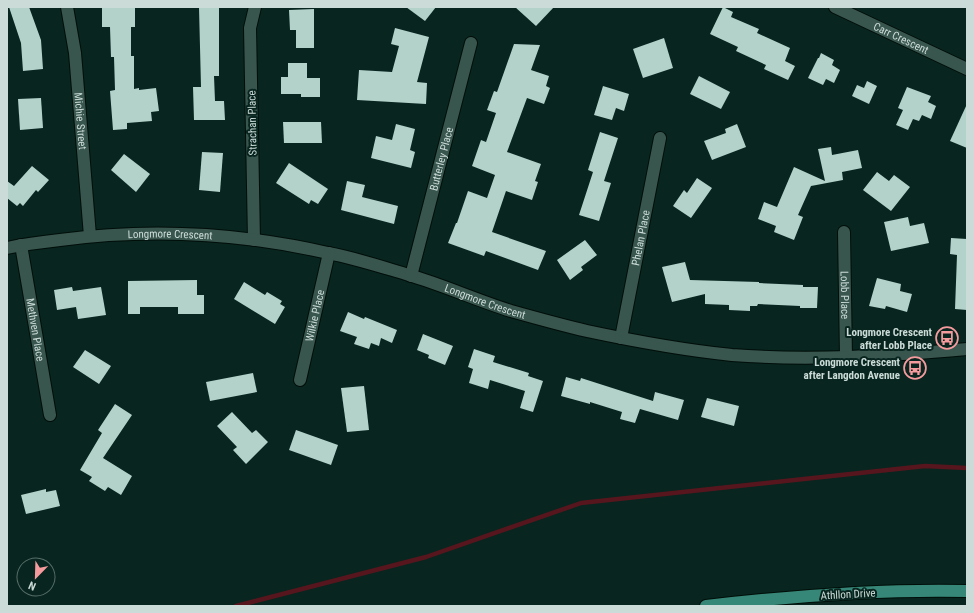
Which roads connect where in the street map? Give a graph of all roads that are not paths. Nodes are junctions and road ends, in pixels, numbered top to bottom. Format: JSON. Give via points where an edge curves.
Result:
{"nodes":[{"id":1,"x":66,"y":7,"type":"edge"},
{"id":2,"x":255,"y":7,"type":"edge"},
{"id":3,"x":835,"y":7,"type":"edge"},
{"id":4,"x":471,"y":43,"type":"dead end"},
{"id":5,"x":967,"y":69,"type":"edge"},
{"id":6,"x":660,"y":138,"type":"dead end"},
{"id":7,"x":844,"y":232,"type":"dead end"},
{"id":8,"x":90,"y":236,"type":"junction"},
{"id":9,"x":254,"y":240,"type":"junction"},
{"id":10,"x":21,"y":245,"type":"junction"},
{"id":11,"x":7,"y":248,"type":"edge"},
{"id":12,"x":329,"y":253,"type":"junction"},
{"id":13,"x":411,"y":276,"type":"junction"},
{"id":14,"x":621,"y":338,"type":"junction"},
{"id":15,"x":967,"y":349,"type":"edge"},
{"id":16,"x":846,"y":358,"type":"junction"},
{"id":17,"x":300,"y":380,"type":"dead end"},
{"id":18,"x":50,"y":415,"type":"dead end"},
{"id":19,"x":967,"y":591,"type":"edge"},
{"id":20,"x":706,"y":606,"type":"edge"}],
"edges":[{"from":1,"to":8,"type":"street","name":"Michie Street","via":[[75,54]]},
{"from":2,"to":9,"type":"street","name":"Strachan Place","via":[[250,28]]},
{"from":3,"to":5,"type":"street","name":"Carr Crescent"},
{"from":4,"to":13,"type":"street","name":"Butterley Place"},
{"from":6,"to":14,"type":"street","name":"Phelan Place"},
{"from":7,"to":16,"type":"street","name":"Lobb Place"},
{"from":8,"to":9,"type":"street","name":"Longmore Crescent","via":[[193,234]]},
{"from":8,"to":10,"type":"street","name":"Longmore Crescent"},
{"from":9,"to":12,"type":"street","name":"Longmore Crescent"},
{"from":10,"to":11,"type":"street","name":"Longmore Crescent"},
{"from":10,"to":18,"type":"street","name":"Methven Place"},
{"from":12,"to":13,"type":"street","name":"Longmore Crescent"},
{"from":12,"to":17,"type":"street","name":"Wilkie Place"},
{"from":13,"to":14,"type":"street","name":"Longmore Crescent","via":[[511,311]]},
{"from":14,"to":16,"type":"street","name":"Longmore Crescent","via":[[732,355]]},
{"from":15,"to":16,"type":"street","name":"Longmore Crescent"},
{"from":19,"to":20,"type":"main road","name":"Athllon Drive","via":[[854,594]]}]}
